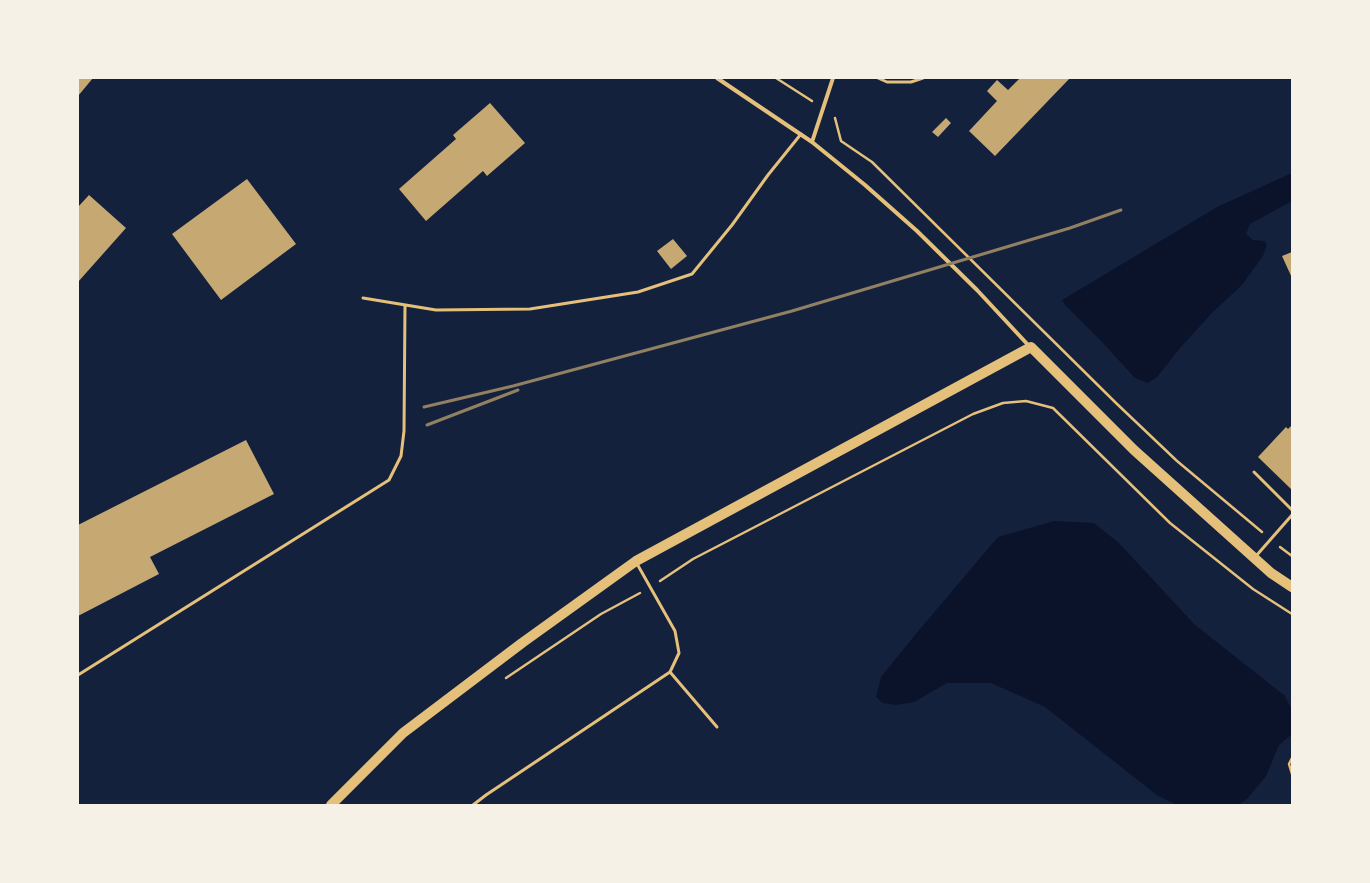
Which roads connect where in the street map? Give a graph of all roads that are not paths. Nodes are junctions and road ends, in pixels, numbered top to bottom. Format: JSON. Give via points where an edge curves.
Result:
{"nodes":[{"id":1,"x":717,"y":78,"type":"edge"},
{"id":2,"x":833,"y":78,"type":"edge"},
{"id":3,"x":878,"y":78,"type":"edge"},
{"id":4,"x":923,"y":78,"type":"edge"},
{"id":5,"x":801,"y":134,"type":"junction"},
{"id":6,"x":812,"y":142,"type":"junction"},
{"id":7,"x":363,"y":298,"type":"dead end"},
{"id":8,"x":405,"y":305,"type":"junction"},
{"id":9,"x":1030,"y":347,"type":"junction"},
{"id":10,"x":1254,"y":472,"type":"dead end"},
{"id":11,"x":1292,"y":510,"type":"edge"},
{"id":12,"x":1292,"y":515,"type":"edge"},
{"id":13,"x":1255,"y":558,"type":"junction"},
{"id":14,"x":636,"y":561,"type":"junction"},
{"id":15,"x":1292,"y":587,"type":"edge"},
{"id":16,"x":670,"y":672,"type":"junction"},
{"id":17,"x":78,"y":675,"type":"edge"},
{"id":18,"x":717,"y":727,"type":"dead end"},
{"id":19,"x":331,"y":805,"type":"edge"},
{"id":20,"x":473,"y":805,"type":"edge"}],
"edges":[{"from":1,"to":5,"type":"street"},
{"from":2,"to":6,"type":"street"},
{"from":3,"to":4,"type":"lane","via":[[887,82],[911,82]]},
{"from":5,"to":6,"type":"street"},
{"from":5,"to":8,"type":"lane","via":[[692,274],[638,292],[530,309],[436,310]]},
{"from":6,"to":9,"type":"street","via":[[917,231]]},
{"from":7,"to":8,"type":"lane"},
{"from":8,"to":17,"type":"lane","via":[[404,431],[401,456],[389,480]]},
{"from":9,"to":13,"type":"main road","via":[[1134,450]]},
{"from":9,"to":14,"type":"main road"},
{"from":10,"to":11,"type":"lane"},
{"from":12,"to":13,"type":"lane"},
{"from":13,"to":15,"type":"main road"},
{"from":14,"to":16,"type":"lane","via":[[675,631],[679,653]]},
{"from":14,"to":19,"type":"main road","via":[[403,733]]},
{"from":16,"to":18,"type":"lane"},
{"from":16,"to":20,"type":"lane"}]}
